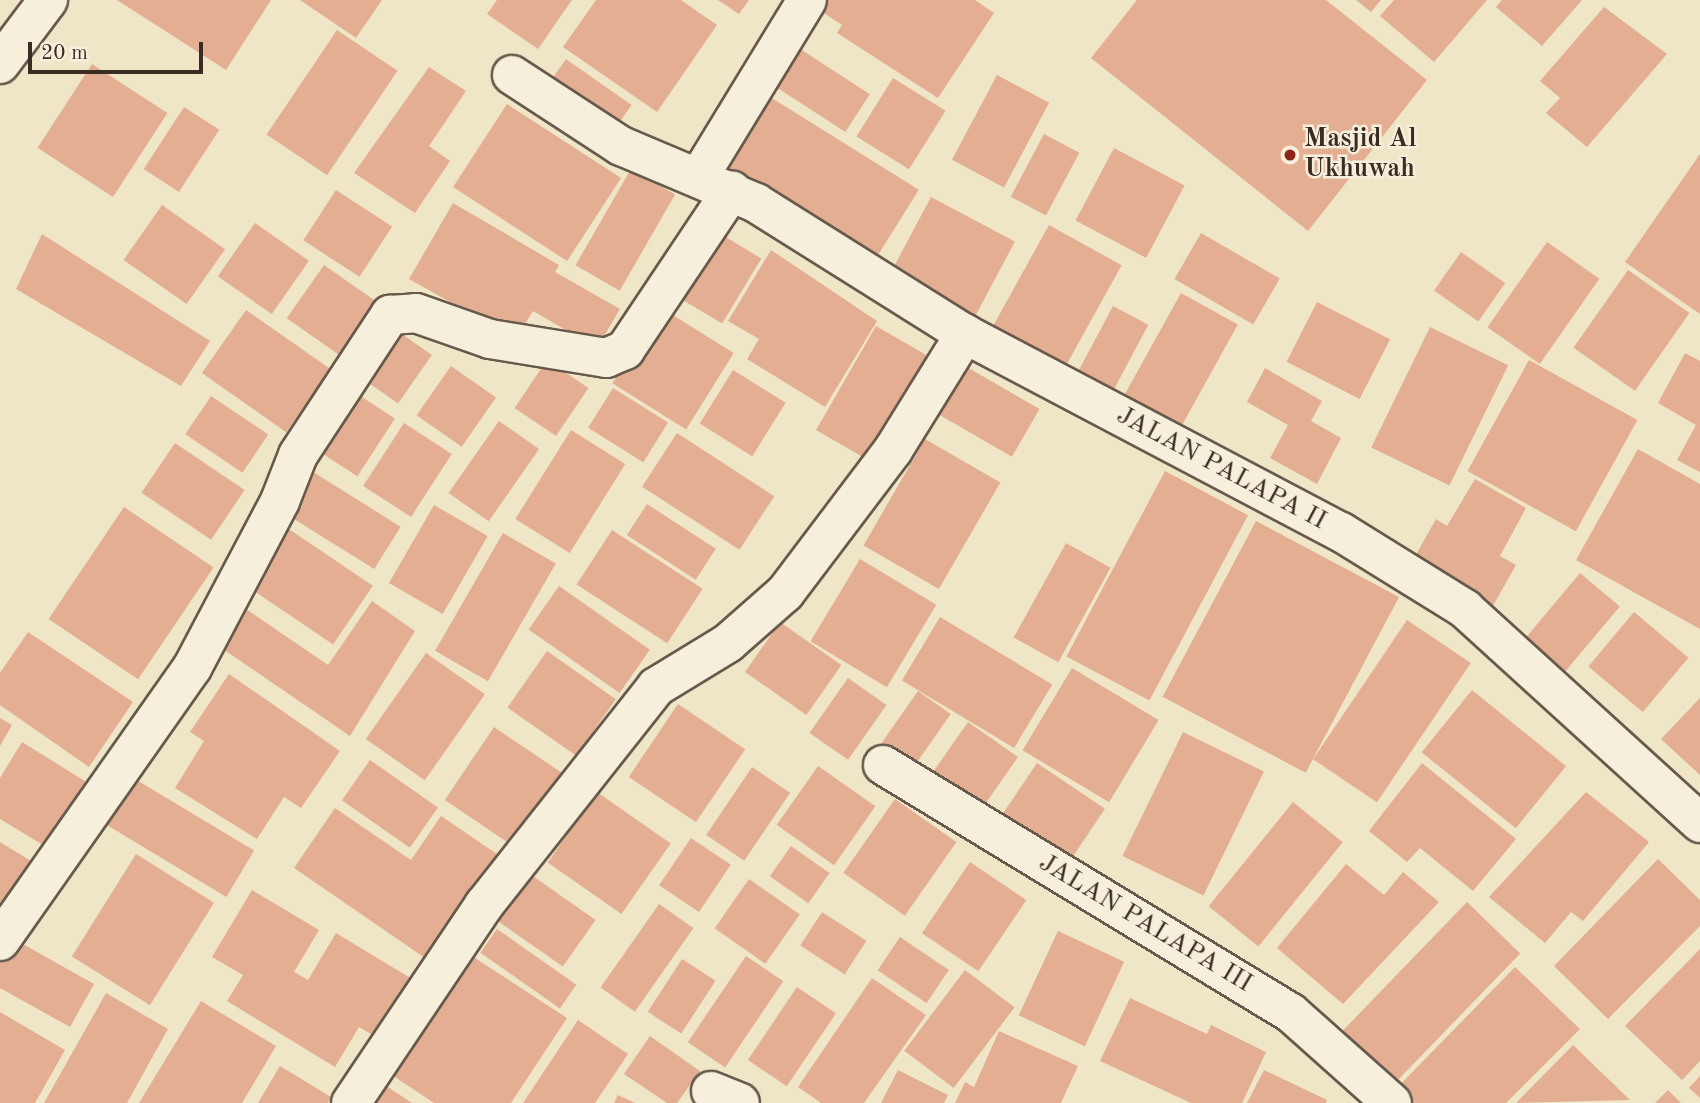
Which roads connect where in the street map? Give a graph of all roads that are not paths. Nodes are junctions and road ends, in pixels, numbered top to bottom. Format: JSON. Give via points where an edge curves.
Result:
{"nodes":[{"id":1,"x":48,"y":0,"type":"edge"},
{"id":2,"x":807,"y":0,"type":"edge"},
{"id":3,"x":0,"y":64,"type":"edge"},
{"id":4,"x":512,"y":75,"type":"dead end"},
{"id":5,"x":715,"y":184,"type":"junction"},
{"id":6,"x":965,"y":334,"type":"junction"},
{"id":7,"x":883,"y":765,"type":"dead end"},
{"id":8,"x":1700,"y":823,"type":"edge"},
{"id":9,"x":0,"y":941,"type":"edge"},
{"id":10,"x":351,"y":1103,"type":"edge"},
{"id":11,"x":1392,"y":1103,"type":"edge"}],
"edges":[{"from":1,"to":3,"type":"street"},
{"from":2,"to":5,"type":"street"},
{"from":4,"to":5,"type":"street","name":"JALAN PALAPA II","via":[[621,146]]},
{"from":5,"to":6,"type":"street","name":"JALAN PALAPA II"},
{"from":5,"to":9,"type":"street","via":[[625,350],[606,358],[490,339],[416,313],[390,315],[304,444],[192,668]]},
{"from":6,"to":8,"type":"street","name":"JALAN PALAPA II","via":[[1341,532],[1465,609]]},
{"from":6,"to":10,"type":"street","via":[[893,450],[785,593],[728,643],[656,687],[484,905]]},
{"from":7,"to":11,"type":"street","name":"JALAN PALAPA III","via":[[1291,1013]]}]}
